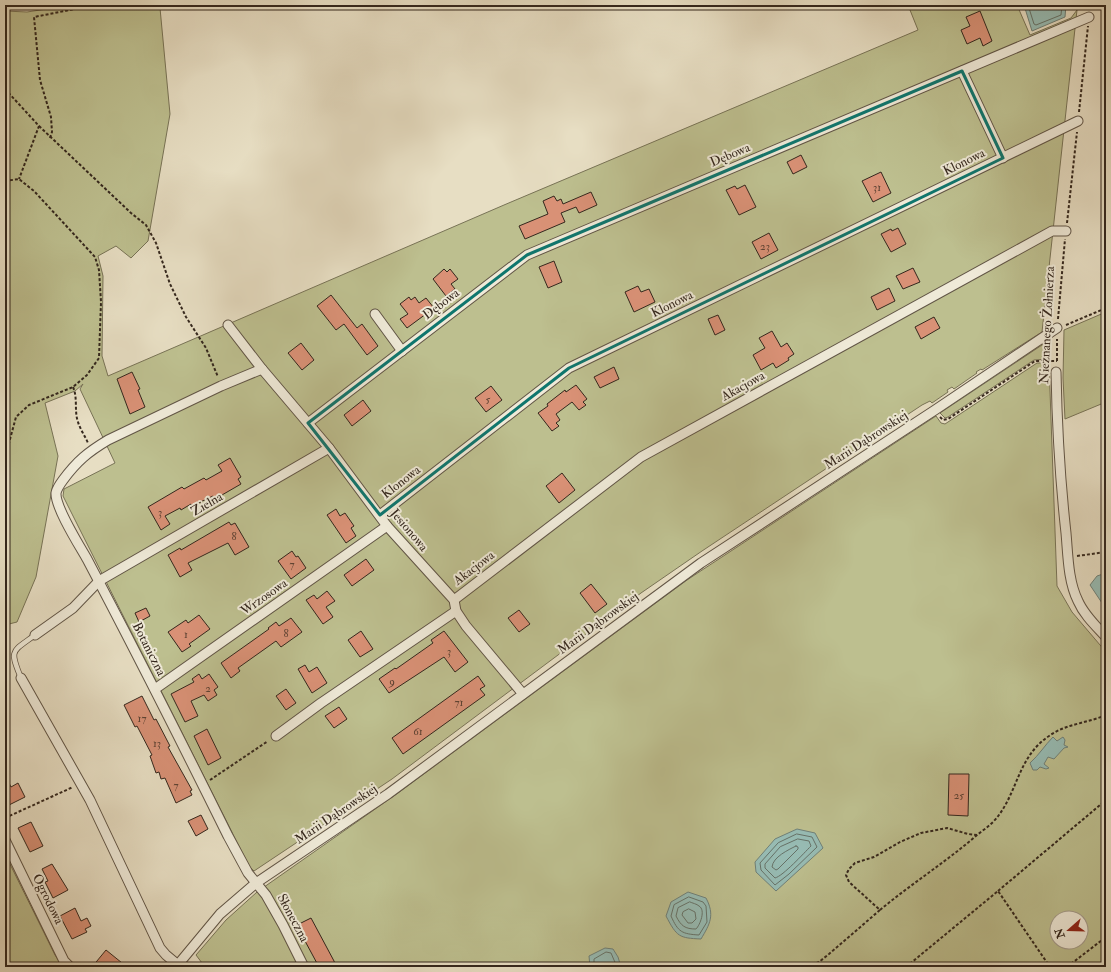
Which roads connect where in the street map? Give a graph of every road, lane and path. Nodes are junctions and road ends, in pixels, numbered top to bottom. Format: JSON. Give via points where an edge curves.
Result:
{"nodes":[{"id":1,"x":105,"y":5,"type":"edge"},
{"id":2,"x":1089,"y":17,"type":"joint"},
{"id":3,"x":962,"y":71,"type":"junction"},
{"id":4,"x":5,"y":89,"type":"edge"},
{"id":5,"x":1078,"y":121,"type":"junction"},
{"id":6,"x":39,"y":126,"type":"junction"},
{"id":7,"x":50,"y":138,"type":"junction"},
{"id":8,"x":1003,"y":158,"type":"junction"},
{"id":9,"x":19,"y":179,"type":"junction"},
{"id":10,"x":5,"y":181,"type":"edge"},
{"id":11,"x":1066,"y":231,"type":"junction"},
{"id":12,"x":1106,"y":308,"type":"edge"},
{"id":13,"x":375,"y":314,"type":"dead end"},
{"id":14,"x":228,"y":325,"type":"dead end"},
{"id":15,"x":1058,"y":328,"type":"junction"},
{"id":16,"x":402,"y":351,"type":"junction"},
{"id":17,"x":1057,"y":361,"type":"junction"},
{"id":18,"x":262,"y":369,"type":"junction"},
{"id":19,"x":1056,"y":372,"type":"joint"},
{"id":20,"x":221,"y":386,"type":"junction"},
{"id":21,"x":74,"y":387,"type":"junction"},
{"id":22,"x":938,"y":414,"type":"dead end"},
{"id":23,"x":308,"y":423,"type":"junction"},
{"id":24,"x":11,"y":435,"type":"junction"},
{"id":25,"x":5,"y":445,"type":"edge"},
{"id":26,"x":329,"y":448,"type":"junction"},
{"id":27,"x":92,"y":450,"type":"junction"},
{"id":28,"x":5,"y":469,"type":"edge"},
{"id":29,"x":380,"y":515,"type":"junction"},
{"id":30,"x":388,"y":526,"type":"junction"},
{"id":31,"x":1106,"y":552,"type":"edge"},
{"id":32,"x":1068,"y":557,"type":"junction"},
{"id":33,"x":99,"y":582,"type":"junction"},
{"id":34,"x":454,"y":600,"type":"junction"},
{"id":35,"x":456,"y":611,"type":"junction"},
{"id":36,"x":35,"y":635,"type":"joint"},
{"id":37,"x":1106,"y":637,"type":"edge"},
{"id":38,"x":21,"y":678,"type":"joint"},
{"id":39,"x":155,"y":689,"type":"junction"},
{"id":40,"x":523,"y":694,"type":"junction"},
{"id":41,"x":1106,"y":715,"type":"edge"},
{"id":42,"x":276,"y":736,"type":"joint"},
{"id":43,"x":81,"y":783,"type":"junction"},
{"id":44,"x":203,"y":785,"type":"junction"},
{"id":45,"x":1106,"y":800,"type":"edge"},
{"id":46,"x":5,"y":818,"type":"edge"},
{"id":47,"x":977,"y":835,"type":"junction"},
{"id":48,"x":5,"y":840,"type":"edge"},
{"id":49,"x":256,"y":883,"type":"junction"},
{"id":50,"x":998,"y":891,"type":"junction"},
{"id":51,"x":880,"y":910,"type":"junction"},
{"id":52,"x":1106,"y":937,"type":"edge"},
{"id":53,"x":177,"y":966,"type":"edge"},
{"id":54,"x":70,"y":967,"type":"edge"},
{"id":55,"x":304,"y":967,"type":"edge"},
{"id":56,"x":807,"y":967,"type":"edge"},
{"id":57,"x":906,"y":967,"type":"edge"},
{"id":58,"x":1050,"y":967,"type":"edge"},
{"id":59,"x":1067,"y":967,"type":"edge"}],
"edges":[{"from":1,"to":7,"type":"path","via":[[34,17],[40,80],[51,117]]},
{"from":2,"to":3,"type":"street","name":"Dębowa"},
{"from":2,"to":5,"type":"path","name":"Nieznanego Żołnierza"},
{"from":3,"to":8,"type":"street","name":"Klonowa"},
{"from":3,"to":16,"type":"street","name":"Dębowa","via":[[528,254]]},
{"from":4,"to":6,"type":"path"},
{"from":5,"to":8,"type":"street","name":"Klonowa"},
{"from":5,"to":11,"type":"path","name":"Nieznanego Żołnierza"},
{"from":6,"to":7,"type":"path"},
{"from":6,"to":9,"type":"path"},
{"from":7,"to":20,"type":"path","via":[[146,225],[156,243],[170,284],[186,317],[206,348]]},
{"from":8,"to":29,"type":"street","name":"Klonowa","via":[[569,368]]},
{"from":9,"to":10,"type":"path"},
{"from":9,"to":21,"type":"path","via":[[34,191],[95,257],[99,270],[99,358]]},
{"from":11,"to":15,"type":"path","name":"Nieznanego Żołnierza"},
{"from":11,"to":34,"type":"street","name":"Akacjowa","via":[[1052,231],[641,457]]},
{"from":12,"to":15,"type":"path"},
{"from":13,"to":16,"type":"street"},
{"from":14,"to":18,"type":"street","name":"Jesionowa"},
{"from":15,"to":17,"type":"path","name":"Nieznanego Żołnierza"},
{"from":15,"to":40,"type":"street","name":"Marii Dąbrowskiej","via":[[702,563]]},
{"from":16,"to":23,"type":"street","name":"Dębowa"},
{"from":17,"to":19,"type":"path","name":"Nieznanego Żołnierza"},
{"from":17,"to":22,"type":"path","via":[[1035,361],[946,420]]},
{"from":18,"to":20,"type":"street","name":"Botaniczna"},
{"from":18,"to":23,"type":"street","name":"Jesionowa"},
{"from":19,"to":32,"type":"street","name":"Nieznanego Żołnierza","via":[[1057,433]]},
{"from":20,"to":27,"type":"street","name":"Botaniczna"},
{"from":21,"to":24,"type":"path","via":[[29,405],[16,417]]},
{"from":21,"to":27,"type":"path","via":[[78,422]]},
{"from":23,"to":26,"type":"street","name":"Jesionowa"},
{"from":24,"to":25,"type":"path"},
{"from":24,"to":28,"type":"path"},
{"from":26,"to":29,"type":"street","name":"Jesionowa"},
{"from":26,"to":33,"type":"street","name":"Zielna"},
{"from":27,"to":33,"type":"street","name":"Botaniczna","via":[[74,465],[56,493],[65,519]]},
{"from":29,"to":30,"type":"street","name":"Jesionowa"},
{"from":30,"to":34,"type":"street","name":"Jesionowa"},
{"from":30,"to":39,"type":"street","name":"Wrzosowa"},
{"from":31,"to":32,"type":"path"},
{"from":32,"to":37,"type":"street","name":"Nieznanego Żołnierza","via":[[1077,600]]},
{"from":33,"to":36,"type":"street","name":"Zielna","via":[[73,608]]},
{"from":33,"to":39,"type":"street","name":"Botaniczna"},
{"from":34,"to":35,"type":"street"},
{"from":35,"to":40,"type":"street"},
{"from":35,"to":42,"type":"street"},
{"from":36,"to":38,"type":"lane","via":[[14,652],[13,659]]},
{"from":38,"to":43,"type":"street"},
{"from":39,"to":44,"type":"street","name":"Botaniczna"},
{"from":40,"to":49,"type":"street","name":"Marii Dąbrowskiej","via":[[388,794]]},
{"from":41,"to":47,"type":"path","via":[[1050,735],[1034,748],[1022,766],[1003,808],[993,822]]},
{"from":42,"to":44,"type":"path"},
{"from":43,"to":46,"type":"path"},
{"from":43,"to":53,"type":"street","via":[[160,948]]},
{"from":44,"to":49,"type":"street","name":"Botaniczna","via":[[248,873]]},
{"from":45,"to":50,"type":"path"},
{"from":47,"to":51,"type":"path"},
{"from":47,"to":51,"type":"path","via":[[947,828],[921,833],[874,857],[855,863],[846,875],[849,882]]},
{"from":48,"to":54,"type":"street","name":"Ogrodowa","via":[[64,961]]},
{"from":49,"to":53,"type":"street","name":"Marii Dąbrowskiej","via":[[220,914]]},
{"from":49,"to":55,"type":"street","name":"Słoneczna","via":[[266,895]]},
{"from":50,"to":57,"type":"path"},
{"from":50,"to":58,"type":"path"},
{"from":51,"to":56,"type":"path","via":[[819,962]]},
{"from":52,"to":59,"type":"path"}]}
